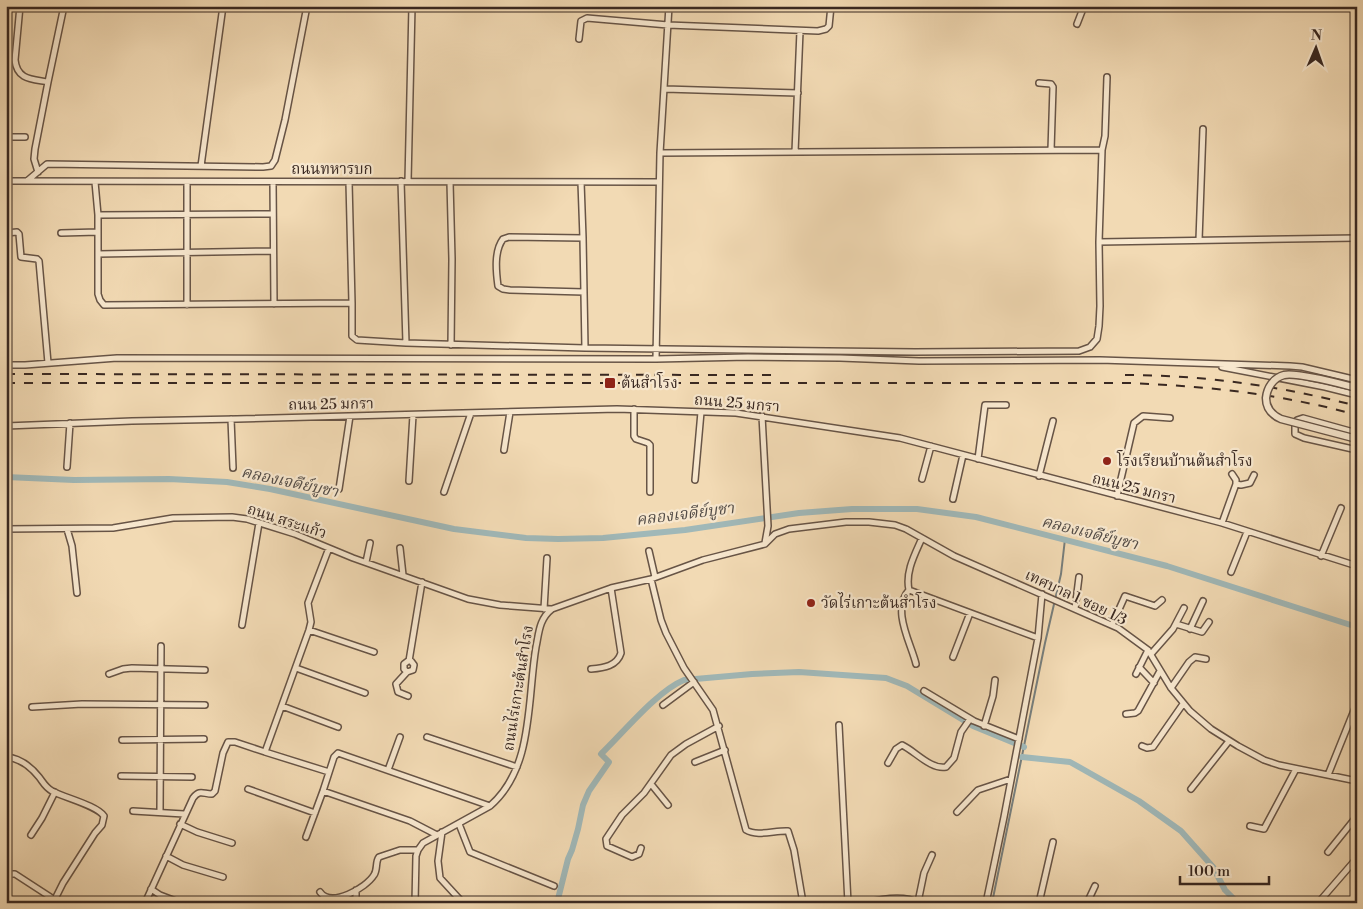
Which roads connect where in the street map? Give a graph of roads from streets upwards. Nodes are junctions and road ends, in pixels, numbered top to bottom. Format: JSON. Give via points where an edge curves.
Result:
{"nodes":[{"id":1,"x":20,"y":6,"type":"edge"},
{"id":2,"x":64,"y":6,"type":"edge"},
{"id":3,"x":223,"y":6,"type":"edge"},
{"id":4,"x":307,"y":6,"type":"edge"},
{"id":5,"x":412,"y":6,"type":"edge"},
{"id":6,"x":669,"y":6,"type":"edge"},
{"id":7,"x":831,"y":6,"type":"edge"},
{"id":8,"x":1084,"y":6,"type":"edge"},
{"id":9,"x":1077,"y":24,"type":"dead end"},
{"id":10,"x":668,"y":25,"type":"junction"},
{"id":11,"x":800,"y":31,"type":"junction"},
{"id":12,"x":579,"y":39,"type":"dead end"},
{"id":13,"x":1108,"y":77,"type":"dead end"},
{"id":14,"x":48,"y":82,"type":"junction"},
{"id":15,"x":1039,"y":83,"type":"dead end"},
{"id":16,"x":665,"y":89,"type":"junction"},
{"id":17,"x":798,"y":93,"type":"junction"},
{"id":18,"x":1203,"y":128,"type":"dead end"},
{"id":19,"x":6,"y":137,"type":"edge"},
{"id":20,"x":25,"y":137,"type":"dead end"},
{"id":21,"x":1051,"y":150,"type":"junction"},
{"id":22,"x":1102,"y":150,"type":"junction"},
{"id":23,"x":795,"y":152,"type":"junction"},
{"id":24,"x":660,"y":153,"type":"junction"},
{"id":25,"x":200,"y":166,"type":"junction"},
{"id":26,"x":38,"y":172,"type":"junction"},
{"id":27,"x":6,"y":181,"type":"edge"},
{"id":28,"x":27,"y":181,"type":"junction"},
{"id":29,"x":402,"y":181,"type":"junction"},
{"id":30,"x":95,"y":182,"type":"junction"},
{"id":31,"x":187,"y":182,"type":"junction"},
{"id":32,"x":273,"y":182,"type":"junction"},
{"id":33,"x":349,"y":182,"type":"junction"},
{"id":34,"x":408,"y":182,"type":"junction"},
{"id":35,"x":450,"y":182,"type":"junction"},
{"id":36,"x":581,"y":182,"type":"junction"},
{"id":37,"x":659,"y":182,"type":"junction"},
{"id":38,"x":187,"y":214,"type":"junction"},
{"id":39,"x":272,"y":214,"type":"junction"},
{"id":40,"x":98,"y":215,"type":"junction"},
{"id":41,"x":98,"y":232,"type":"junction"},
{"id":42,"x":6,"y":233,"type":"edge"},
{"id":43,"x":60,"y":234,"type":"dead end"},
{"id":44,"x":584,"y":238,"type":"junction"},
{"id":45,"x":1357,"y":238,"type":"edge"},
{"id":46,"x":1198,"y":240,"type":"junction"},
{"id":47,"x":1099,"y":242,"type":"junction"},
{"id":48,"x":273,"y":251,"type":"junction"},
{"id":49,"x":188,"y":252,"type":"junction"},
{"id":50,"x":98,"y":254,"type":"junction"},
{"id":51,"x":584,"y":292,"type":"junction"},
{"id":52,"x":352,"y":303,"type":"junction"},
{"id":53,"x":274,"y":304,"type":"junction"},
{"id":54,"x":187,"y":305,"type":"junction"},
{"id":55,"x":6,"y":343,"type":"edge"},
{"id":56,"x":406,"y":343,"type":"junction"},
{"id":57,"x":451,"y":345,"type":"junction"},
{"id":58,"x":585,"y":348,"type":"junction"},
{"id":59,"x":657,"y":348,"type":"junction"},
{"id":60,"x":656,"y":359,"type":"junction"},
{"id":61,"x":48,"y":363,"type":"junction"},
{"id":62,"x":1201,"y":364,"type":"junction"},
{"id":63,"x":7,"y":365,"type":"edge"},
{"id":64,"x":1357,"y":380,"type":"edge"},
{"id":65,"x":1357,"y":388,"type":"edge"},
{"id":66,"x":1357,"y":395,"type":"edge"},
{"id":67,"x":1006,"y":405,"type":"dead end"},
{"id":68,"x":634,"y":409,"type":"junction"},
{"id":69,"x":510,"y":412,"type":"junction"},
{"id":70,"x":700,"y":412,"type":"junction"},
{"id":71,"x":472,"y":413,"type":"junction"},
{"id":72,"x":413,"y":415,"type":"junction"},
{"id":73,"x":350,"y":416,"type":"junction"},
{"id":74,"x":762,"y":416,"type":"junction"},
{"id":75,"x":1170,"y":418,"type":"dead end"},
{"id":76,"x":231,"y":419,"type":"junction"},
{"id":77,"x":1053,"y":421,"type":"dead end"},
{"id":78,"x":70,"y":423,"type":"junction"},
{"id":79,"x":6,"y":426,"type":"edge"},
{"id":80,"x":1357,"y":434,"type":"edge"},
{"id":81,"x":1357,"y":439,"type":"edge"},
{"id":82,"x":931,"y":446,"type":"junction"},
{"id":83,"x":504,"y":450,"type":"dead end"},
{"id":84,"x":1357,"y":450,"type":"edge"},
{"id":85,"x":963,"y":455,"type":"junction"},
{"id":86,"x":978,"y":459,"type":"junction"},
{"id":87,"x":68,"y":467,"type":"dead end"},
{"id":88,"x":233,"y":468,"type":"dead end"},
{"id":89,"x":1232,"y":474,"type":"dead end"},
{"id":90,"x":1254,"y":475,"type":"dead end"},
{"id":91,"x":1039,"y":476,"type":"junction"},
{"id":92,"x":922,"y":478,"type":"dead end"},
{"id":93,"x":695,"y":480,"type":"dead end"},
{"id":94,"x":409,"y":481,"type":"dead end"},
{"id":95,"x":1236,"y":484,"type":"junction"},
{"id":96,"x":339,"y":488,"type":"dead end"},
{"id":97,"x":444,"y":492,"type":"dead end"},
{"id":98,"x":650,"y":492,"type":"dead end"},
{"id":99,"x":1117,"y":496,"type":"junction"},
{"id":100,"x":952,"y":499,"type":"dead end"},
{"id":101,"x":1341,"y":508,"type":"dead end"},
{"id":102,"x":259,"y":523,"type":"junction"},
{"id":103,"x":1222,"y":523,"type":"junction"},
{"id":104,"x":6,"y":529,"type":"edge"},
{"id":105,"x":66,"y":529,"type":"junction"},
{"id":106,"x":1247,"y":532,"type":"junction"},
{"id":107,"x":922,"y":538,"type":"junction"},
{"id":108,"x":370,"y":543,"type":"dead end"},
{"id":109,"x":765,"y":544,"type":"junction"},
{"id":110,"x":329,"y":548,"type":"junction"},
{"id":111,"x":400,"y":548,"type":"dead end"},
{"id":112,"x":649,"y":550,"type":"dead end"},
{"id":113,"x":1321,"y":556,"type":"junction"},
{"id":114,"x":547,"y":558,"type":"dead end"},
{"id":115,"x":366,"y":562,"type":"junction"},
{"id":116,"x":1357,"y":566,"type":"edge"},
{"id":117,"x":1231,"y":572,"type":"dead end"},
{"id":118,"x":403,"y":575,"type":"junction"},
{"id":119,"x":1079,"y":577,"type":"dead end"},
{"id":120,"x":653,"y":578,"type":"junction"},
{"id":121,"x":422,"y":582,"type":"junction"},
{"id":122,"x":611,"y":588,"type":"junction"},
{"id":123,"x":909,"y":590,"type":"junction"},
{"id":124,"x":77,"y":593,"type":"dead end"},
{"id":125,"x":1044,"y":595,"type":"junction"},
{"id":126,"x":1162,"y":600,"type":"dead end"},
{"id":127,"x":1203,"y":601,"type":"dead end"},
{"id":128,"x":1075,"y":608,"type":"junction"},
{"id":129,"x":1184,"y":608,"type":"dead end"},
{"id":130,"x":552,"y":609,"type":"junction"},
{"id":131,"x":544,"y":610,"type":"junction"},
{"id":132,"x":970,"y":614,"type":"junction"},
{"id":133,"x":1209,"y":622,"type":"dead end"},
{"id":134,"x":1176,"y":624,"type":"junction"},
{"id":135,"x":242,"y":625,"type":"dead end"},
{"id":136,"x":1112,"y":625,"type":"junction"},
{"id":137,"x":1190,"y":629,"type":"junction"},
{"id":138,"x":309,"y":630,"type":"junction"},
{"id":139,"x":1038,"y":638,"type":"junction"},
{"id":140,"x":160,"y":646,"type":"dead end"},
{"id":141,"x":374,"y":652,"type":"dead end"},
{"id":142,"x":1149,"y":652,"type":"junction"},
{"id":143,"x":953,"y":657,"type":"dead end"},
{"id":144,"x":1206,"y":659,"type":"dead end"},
{"id":145,"x":916,"y":664,"type":"dead end"},
{"id":146,"x":1139,"y":667,"type":"junction"},
{"id":147,"x":296,"y":668,"type":"junction"},
{"id":148,"x":160,"y":669,"type":"junction"},
{"id":149,"x":591,"y":669,"type":"dead end"},
{"id":150,"x":205,"y":670,"type":"dead end"},
{"id":151,"x":1160,"y":671,"type":"junction"},
{"id":152,"x":109,"y":674,"type":"dead end"},
{"id":153,"x":1136,"y":674,"type":"dead end"},
{"id":154,"x":994,"y":680,"type":"dead end"},
{"id":155,"x":693,"y":681,"type":"junction"},
{"id":156,"x":1154,"y":683,"type":"junction"},
{"id":157,"x":1171,"y":688,"type":"junction"},
{"id":158,"x":924,"y":691,"type":"dead end"},
{"id":159,"x":365,"y":693,"type":"dead end"},
{"id":160,"x":408,"y":696,"type":"dead end"},
{"id":161,"x":1357,"y":703,"type":"edge"},
{"id":162,"x":160,"y":704,"type":"junction"},
{"id":163,"x":205,"y":704,"type":"dead end"},
{"id":164,"x":1183,"y":704,"type":"junction"},
{"id":165,"x":663,"y":705,"type":"dead end"},
{"id":166,"x":282,"y":706,"type":"junction"},
{"id":167,"x":32,"y":707,"type":"dead end"},
{"id":168,"x":1126,"y":714,"type":"dead end"},
{"id":169,"x":968,"y":721,"type":"junction"},
{"id":170,"x":839,"y":725,"type":"dead end"},
{"id":171,"x":719,"y":726,"type":"junction"},
{"id":172,"x":984,"y":726,"type":"junction"},
{"id":173,"x":338,"y":727,"type":"dead end"},
{"id":174,"x":427,"y":737,"type":"dead end"},
{"id":175,"x":400,"y":738,"type":"dead end"},
{"id":176,"x":204,"y":739,"type":"dead end"},
{"id":177,"x":122,"y":740,"type":"dead end"},
{"id":178,"x":160,"y":740,"type":"junction"},
{"id":179,"x":1229,"y":741,"type":"junction"},
{"id":180,"x":1018,"y":742,"type":"junction"},
{"id":181,"x":1142,"y":746,"type":"dead end"},
{"id":182,"x":726,"y":750,"type":"junction"},
{"id":183,"x":264,"y":752,"type":"junction"},
{"id":184,"x":6,"y":758,"type":"edge"},
{"id":185,"x":695,"y":762,"type":"dead end"},
{"id":186,"x":888,"y":763,"type":"dead end"},
{"id":187,"x":517,"y":767,"type":"junction"},
{"id":188,"x":388,"y":770,"type":"junction"},
{"id":189,"x":1296,"y":770,"type":"junction"},
{"id":190,"x":329,"y":772,"type":"junction"},
{"id":191,"x":1328,"y":775,"type":"junction"},
{"id":192,"x":121,"y":776,"type":"dead end"},
{"id":193,"x":160,"y":777,"type":"junction"},
{"id":194,"x":192,"y":777,"type":"dead end"},
{"id":195,"x":1011,"y":779,"type":"junction"},
{"id":196,"x":1357,"y":781,"type":"edge"},
{"id":197,"x":652,"y":784,"type":"junction"},
{"id":198,"x":1191,"y":789,"type":"dead end"},
{"id":199,"x":248,"y":790,"type":"dead end"},
{"id":200,"x":55,"y":792,"type":"junction"},
{"id":201,"x":323,"y":792,"type":"junction"},
{"id":202,"x":668,"y":804,"type":"dead end"},
{"id":203,"x":490,"y":806,"type":"junction"},
{"id":204,"x":133,"y":811,"type":"dead end"},
{"id":205,"x":160,"y":812,"type":"junction"},
{"id":206,"x":957,"y":812,"type":"dead end"},
{"id":207,"x":316,"y":813,"type":"junction"},
{"id":208,"x":184,"y":814,"type":"junction"},
{"id":209,"x":1357,"y":816,"type":"edge"},
{"id":210,"x":180,"y":824,"type":"junction"},
{"id":211,"x":459,"y":824,"type":"junction"},
{"id":212,"x":1250,"y":826,"type":"dead end"},
{"id":213,"x":439,"y":833,"type":"junction"},
{"id":214,"x":31,"y":835,"type":"dead end"},
{"id":215,"x":306,"y":837,"type":"dead end"},
{"id":216,"x":1053,"y":842,"type":"dead end"},
{"id":217,"x":232,"y":843,"type":"dead end"},
{"id":218,"x":641,"y":848,"type":"dead end"},
{"id":219,"x":418,"y":850,"type":"junction"},
{"id":220,"x":1328,"y":852,"type":"dead end"},
{"id":221,"x":932,"y":855,"type":"dead end"},
{"id":222,"x":166,"y":856,"type":"junction"},
{"id":223,"x":1357,"y":858,"type":"edge"},
{"id":224,"x":6,"y":877,"type":"edge"},
{"id":225,"x":223,"y":877,"type":"dead end"},
{"id":226,"x":554,"y":886,"type":"dead end"},
{"id":227,"x":1095,"y":886,"type":"dead end"},
{"id":228,"x":151,"y":889,"type":"junction"},
{"id":229,"x":356,"y":890,"type":"junction"},
{"id":230,"x":320,"y":892,"type":"dead end"},
{"id":231,"x":54,"y":901,"type":"edge"},
{"id":232,"x":145,"y":903,"type":"edge"},
{"id":233,"x":181,"y":903,"type":"edge"},
{"id":234,"x":356,"y":903,"type":"edge"},
{"id":235,"x":414,"y":903,"type":"edge"},
{"id":236,"x":462,"y":903,"type":"edge"},
{"id":237,"x":803,"y":903,"type":"edge"},
{"id":238,"x":848,"y":903,"type":"edge"},
{"id":239,"x":866,"y":903,"type":"edge"},
{"id":240,"x":919,"y":903,"type":"edge"},
{"id":241,"x":986,"y":903,"type":"edge"},
{"id":242,"x":1039,"y":903,"type":"edge"},
{"id":243,"x":1087,"y":903,"type":"edge"},
{"id":244,"x":1318,"y":903,"type":"edge"}],
"edges":[{"from":1,"to":14,"type":"street","via":[[15,60],[17,71],[26,77]]},
{"from":2,"to":14,"type":"street"},
{"from":3,"to":25,"type":"street"},
{"from":4,"to":25,"type":"street","via":[[275,160],[271,166]]},
{"from":5,"to":34,"type":"street"},
{"from":6,"to":10,"type":"street"},
{"from":7,"to":11,"type":"street","via":[[831,20],[826,29]]},
{"from":8,"to":9,"type":"street"},
{"from":10,"to":11,"type":"street"},
{"from":10,"to":12,"type":"street","via":[[587,18],[581,21]]},
{"from":10,"to":16,"type":"street"},
{"from":11,"to":17,"type":"street"},
{"from":13,"to":22,"type":"street"},
{"from":14,"to":26,"type":"street","via":[[34,159]]},
{"from":15,"to":21,"type":"street","via":[[1053,87]]},
{"from":16,"to":17,"type":"street"},
{"from":16,"to":24,"type":"street"},
{"from":17,"to":23,"type":"street"},
{"from":18,"to":46,"type":"street"},
{"from":19,"to":20,"type":"street"},
{"from":21,"to":22,"type":"street"},
{"from":21,"to":23,"type":"street"},
{"from":22,"to":47,"type":"street"},
{"from":23,"to":24,"type":"street"},
{"from":24,"to":37,"type":"street"},
{"from":25,"to":26,"type":"street","via":[[47,164]]},
{"from":26,"to":28,"type":"street"},
{"from":27,"to":28,"type":"street","name":"ถนนทหารบก"},
{"from":28,"to":30,"type":"street","name":"ถนนทหารบก"},
{"from":29,"to":33,"type":"street","name":"ถนนทหารบก"},
{"from":29,"to":34,"type":"street","name":"ถนนทหารบก"},
{"from":29,"to":56,"type":"street"},
{"from":30,"to":31,"type":"street","name":"ถนนทหารบก"},
{"from":30,"to":40,"type":"street"},
{"from":31,"to":32,"type":"street","name":"ถนนทหารบก"},
{"from":31,"to":38,"type":"street"},
{"from":32,"to":33,"type":"street","name":"ถนนทหารบก"},
{"from":32,"to":39,"type":"street"},
{"from":33,"to":52,"type":"street"},
{"from":34,"to":35,"type":"street","name":"ถนนทหารบก"},
{"from":35,"to":36,"type":"street","name":"ถนนทหารบก"},
{"from":35,"to":57,"type":"street"},
{"from":36,"to":37,"type":"street","name":"ถนนทหารบก"},
{"from":36,"to":44,"type":"street"},
{"from":37,"to":59,"type":"street"},
{"from":38,"to":39,"type":"street"},
{"from":38,"to":40,"type":"street"},
{"from":38,"to":49,"type":"street"},
{"from":39,"to":48,"type":"street"},
{"from":40,"to":41,"type":"street"},
{"from":41,"to":43,"type":"street"},
{"from":41,"to":50,"type":"street"},
{"from":42,"to":61,"type":"street","via":[[19,234],[21,257],[39,261]]},
{"from":44,"to":51,"type":"street"},
{"from":44,"to":51,"type":"street","via":[[503,239],[498,251],[498,286],[510,290]]},
{"from":45,"to":46,"type":"street"},
{"from":46,"to":47,"type":"street"},
{"from":47,"to":59,"type":"street","via":[[1099,326],[1090,348],[1079,351]]},
{"from":48,"to":49,"type":"street"},
{"from":48,"to":53,"type":"street"},
{"from":49,"to":50,"type":"street"},
{"from":49,"to":54,"type":"street"},
{"from":50,"to":54,"type":"street","via":[[98,294],[104,305]]},
{"from":51,"to":58,"type":"street"},
{"from":52,"to":53,"type":"street"},
{"from":52,"to":56,"type":"street","via":[[354,339]]},
{"from":53,"to":54,"type":"street"},
{"from":55,"to":63,"type":"street"},
{"from":56,"to":57,"type":"street"},
{"from":57,"to":58,"type":"street"},
{"from":58,"to":59,"type":"street"},
{"from":59,"to":60,"type":"street"},
{"from":60,"to":61,"type":"street","via":[[117,358]]},
{"from":60,"to":62,"type":"street","via":[[1100,360]]},
{"from":61,"to":63,"type":"street"},
{"from":62,"to":64,"type":"street","via":[[1302,367]]},
{"from":62,"to":66,"type":"street"},
{"from":65,"to":81,"type":"street","bridge":true,"via":[[1288,375],[1275,379],[1266,397],[1270,412],[1281,419]]},
{"from":67,"to":86,"type":"street","via":[[985,405]]},
{"from":68,"to":69,"type":"street","name":"ถนน 25 มกรา"},
{"from":68,"to":70,"type":"street","name":"ถนน 25 มกรา"},
{"from":68,"to":98,"type":"street","via":[[634,436],[636,440],[650,445]]},
{"from":69,"to":71,"type":"street","name":"ถนน 25 มกรา"},
{"from":69,"to":83,"type":"street"},
{"from":70,"to":74,"type":"street","name":"ถนน 25 มกรา"},
{"from":70,"to":93,"type":"street"},
{"from":71,"to":72,"type":"street","name":"ถนน 25 มกรา"},
{"from":71,"to":97,"type":"street"},
{"from":72,"to":73,"type":"street","name":"ถนน 25 มกรา"},
{"from":72,"to":94,"type":"street"},
{"from":73,"to":76,"type":"street","name":"ถนน 25 มกรา"},
{"from":73,"to":96,"type":"street"},
{"from":74,"to":82,"type":"street","name":"ถนน 25 มกรา","via":[[881,434]]},
{"from":74,"to":109,"type":"street","via":[[768,526]]},
{"from":75,"to":99,"type":"street","via":[[1143,416],[1134,423]]},
{"from":76,"to":78,"type":"street","name":"ถนน 25 มกรา"},
{"from":76,"to":88,"type":"street"},
{"from":77,"to":91,"type":"street"},
{"from":78,"to":79,"type":"street","name":"ถนน 25 มกรา"},
{"from":78,"to":87,"type":"street"},
{"from":80,"to":84,"type":"street","via":[[1303,418],[1297,420],[1294,429],[1294,434],[1304,438]]},
{"from":82,"to":85,"type":"street","name":"ถนน 25 มกรา"},
{"from":82,"to":92,"type":"street"},
{"from":85,"to":86,"type":"street","name":"ถนน 25 มกรา"},
{"from":85,"to":100,"type":"street"},
{"from":86,"to":91,"type":"street","name":"ถนน 25 มกรา"},
{"from":89,"to":95,"type":"street"},
{"from":90,"to":95,"type":"street","via":[[1250,483]]},
{"from":91,"to":99,"type":"street","name":"ถนน 25 มกรา"},
{"from":95,"to":103,"type":"street"},
{"from":99,"to":103,"type":"street","name":"ถนน 25 มกรา"},
{"from":101,"to":113,"type":"street"},
{"from":102,"to":105,"type":"street","name":"ถนน สระแก้ว","via":[[232,517],[173,518],[113,528]]},
{"from":102,"to":110,"type":"street","name":"ถนน สระแก้ว"},
{"from":102,"to":135,"type":"street"},
{"from":103,"to":106,"type":"street","name":"ถนน 25 มกรา"},
{"from":104,"to":105,"type":"street","name":"ถนน สระแก้ว"},
{"from":105,"to":124,"type":"street","via":[[72,546]]},
{"from":106,"to":113,"type":"street","name":"ถนน 25 มกรา"},
{"from":106,"to":117,"type":"street"},
{"from":107,"to":109,"type":"street","name":"เทศบาล 1 ซอย 1/3","via":[[895,524],[846,522],[789,529],[775,534]]},
{"from":107,"to":123,"type":"street","via":[[910,566]]},
{"from":107,"to":125,"type":"street","name":"เทศบาล 1 ซอย 1/3","via":[[954,556]]},
{"from":108,"to":115,"type":"street"},
{"from":109,"to":120,"type":"street","name":"ถนน สระแก้ว","via":[[703,560]]},
{"from":110,"to":115,"type":"street","name":"ถนน สระแก้ว"},
{"from":110,"to":138,"type":"street","via":[[308,603]]},
{"from":111,"to":118,"type":"street"},
{"from":112,"to":120,"type":"street"},
{"from":113,"to":116,"type":"street","name":"ถนน 25 มกรา"},
{"from":114,"to":131,"type":"street"},
{"from":115,"to":118,"type":"street","name":"ถนน สระแก้ว"},
{"from":118,"to":121,"type":"street","name":"ถนน สระแก้ว"},
{"from":119,"to":128,"type":"street"},
{"from":120,"to":122,"type":"street","name":"ถนน สระแก้ว"},
{"from":120,"to":155,"type":"street","via":[[666,633]]},
{"from":121,"to":131,"type":"street","name":"ถนน สระแก้ว","via":[[479,603]]},
{"from":121,"to":160,"type":"street","via":[[410,661],[404,664],[407,672],[396,686],[398,692]]},
{"from":122,"to":130,"type":"street","name":"ถนน สระแก้ว"},
{"from":122,"to":149,"type":"street","via":[[621,653],[617,662],[608,667]]},
{"from":123,"to":132,"type":"street"},
{"from":123,"to":145,"type":"street","via":[[903,598],[902,613]]},
{"from":125,"to":128,"type":"street","name":"เทศบาล 1 ซอย 1/3"},
{"from":125,"to":139,"type":"street"},
{"from":126,"to":136,"type":"street","via":[[1155,606],[1125,596]]},
{"from":127,"to":137,"type":"street"},
{"from":128,"to":136,"type":"street","name":"เทศบาล 1 ซอย 1/3"},
{"from":129,"to":134,"type":"street"},
{"from":130,"to":131,"type":"street","name":"ถนน สระแก้ว"},
{"from":130,"to":187,"type":"street","name":"ถนนไร่เกาะต้นสำโรง","via":[[540,627],[527,727]]},
{"from":132,"to":139,"type":"street"},
{"from":132,"to":143,"type":"street"},
{"from":133,"to":137,"type":"street","via":[[1202,632]]},
{"from":134,"to":137,"type":"street"},
{"from":134,"to":142,"type":"street","via":[[1168,636]]},
{"from":136,"to":142,"type":"street","name":"เทศบาล 1 ซอย 1/3"},
{"from":138,"to":141,"type":"street"},
{"from":138,"to":147,"type":"street"},
{"from":139,"to":180,"type":"street"},
{"from":140,"to":148,"type":"street"},
{"from":142,"to":146,"type":"street"},
{"from":142,"to":151,"type":"street","name":"เทศบาล 1 ซอย 1/3"},
{"from":144,"to":157,"type":"street","via":[[1195,657]]},
{"from":146,"to":153,"type":"street"},
{"from":146,"to":156,"type":"street"},
{"from":147,"to":159,"type":"street"},
{"from":147,"to":166,"type":"street"},
{"from":148,"to":150,"type":"street"},
{"from":148,"to":152,"type":"street","via":[[123,669]]},
{"from":148,"to":162,"type":"street"},
{"from":151,"to":156,"type":"street"},
{"from":151,"to":157,"type":"street","name":"เทศบาล 1 ซอย 1/3"},
{"from":154,"to":172,"type":"street"},
{"from":155,"to":165,"type":"street"},
{"from":155,"to":171,"type":"street","via":[[714,710]]},
{"from":156,"to":168,"type":"street","via":[[1138,711]]},
{"from":157,"to":164,"type":"street","name":"เทศบาล 1 ซอย 1/3"},
{"from":158,"to":169,"type":"street"},
{"from":161,"to":191,"type":"street"},
{"from":162,"to":163,"type":"street"},
{"from":162,"to":167,"type":"street"},
{"from":162,"to":178,"type":"street"},
{"from":164,"to":179,"type":"street","name":"เทศบาล 1 ซอย 1/3"},
{"from":164,"to":181,"type":"street","via":[[1153,747]]},
{"from":166,"to":173,"type":"street"},
{"from":166,"to":183,"type":"street"},
{"from":169,"to":172,"type":"street"},
{"from":169,"to":186,"type":"street","via":[[961,732],[954,758],[946,767],[934,765],[902,745],[897,747]]},
{"from":170,"to":238,"type":"street"},
{"from":171,"to":182,"type":"street"},
{"from":171,"to":197,"type":"street","via":[[677,749]]},
{"from":172,"to":180,"type":"street"},
{"from":174,"to":187,"type":"street"},
{"from":175,"to":188,"type":"street"},
{"from":176,"to":178,"type":"street"},
{"from":177,"to":178,"type":"street"},
{"from":178,"to":193,"type":"street"},
{"from":179,"to":189,"type":"street","name":"เทศบาล 1 ซอย 1/3","via":[[1264,760]]},
{"from":179,"to":198,"type":"street"},
{"from":180,"to":195,"type":"street"},
{"from":182,"to":185,"type":"street"},
{"from":182,"to":237,"type":"street","via":[[746,830],[784,830],[790,834]]},
{"from":183,"to":190,"type":"street"},
{"from":183,"to":208,"type":"street","via":[[228,742],[214,791],[212,794],[198,793]]},
{"from":184,"to":200,"type":"street","via":[[19,760]]},
{"from":187,"to":203,"type":"street","name":"ถนนไร่เกาะต้นสำโรง","via":[[499,798]]},
{"from":188,"to":190,"type":"street","via":[[338,753]]},
{"from":188,"to":203,"type":"street"},
{"from":189,"to":191,"type":"street","name":"เทศบาล 1 ซอย 1/3"},
{"from":189,"to":212,"type":"street","via":[[1264,829]]},
{"from":190,"to":201,"type":"street"},
{"from":191,"to":196,"type":"street","name":"เทศบาล 1 ซอย 1/3"},
{"from":192,"to":193,"type":"street"},
{"from":193,"to":194,"type":"street"},
{"from":193,"to":205,"type":"street"},
{"from":195,"to":206,"type":"street","via":[[978,790]]},
{"from":195,"to":241,"type":"street"},
{"from":197,"to":202,"type":"street"},
{"from":197,"to":218,"type":"street","via":[[622,815],[606,839],[607,846],[632,857],[639,854]]},
{"from":199,"to":207,"type":"street"},
{"from":200,"to":214,"type":"street"},
{"from":200,"to":231,"type":"street","via":[[99,810],[104,819]]},
{"from":201,"to":207,"type":"street"},
{"from":201,"to":213,"type":"street"},
{"from":203,"to":211,"type":"street","name":"ถนนไร่เกาะต้นสำโรง"},
{"from":204,"to":205,"type":"street"},
{"from":205,"to":208,"type":"street"},
{"from":207,"to":215,"type":"street"},
{"from":208,"to":210,"type":"street"},
{"from":209,"to":220,"type":"street"},
{"from":210,"to":217,"type":"street"},
{"from":210,"to":222,"type":"street"},
{"from":211,"to":213,"type":"street","name":"ถนนไร่เกาะต้นสำโรง"},
{"from":211,"to":226,"type":"street","via":[[470,852]]},
{"from":213,"to":219,"type":"street","name":"ถนนไร่เกาะต้นสำโรง"},
{"from":213,"to":236,"type":"street","via":[[440,878]]},
{"from":216,"to":242,"type":"street"},
{"from":219,"to":229,"type":"street","via":[[400,850],[379,857],[374,875]]},
{"from":219,"to":235,"type":"street"},
{"from":221,"to":240,"type":"street","via":[[924,873]]},
{"from":222,"to":225,"type":"street","via":[[183,865]]},
{"from":222,"to":228,"type":"street"},
{"from":223,"to":244,"type":"street"},
{"from":224,"to":231,"type":"street","via":[[15,874]]},
{"from":227,"to":243,"type":"street"},
{"from":228,"to":232,"type":"street"},
{"from":228,"to":233,"type":"street"},
{"from":229,"to":230,"type":"street","via":[[328,898]]},
{"from":229,"to":234,"type":"street"},
{"from":239,"to":240,"type":"street","via":[[903,899]]}]}
